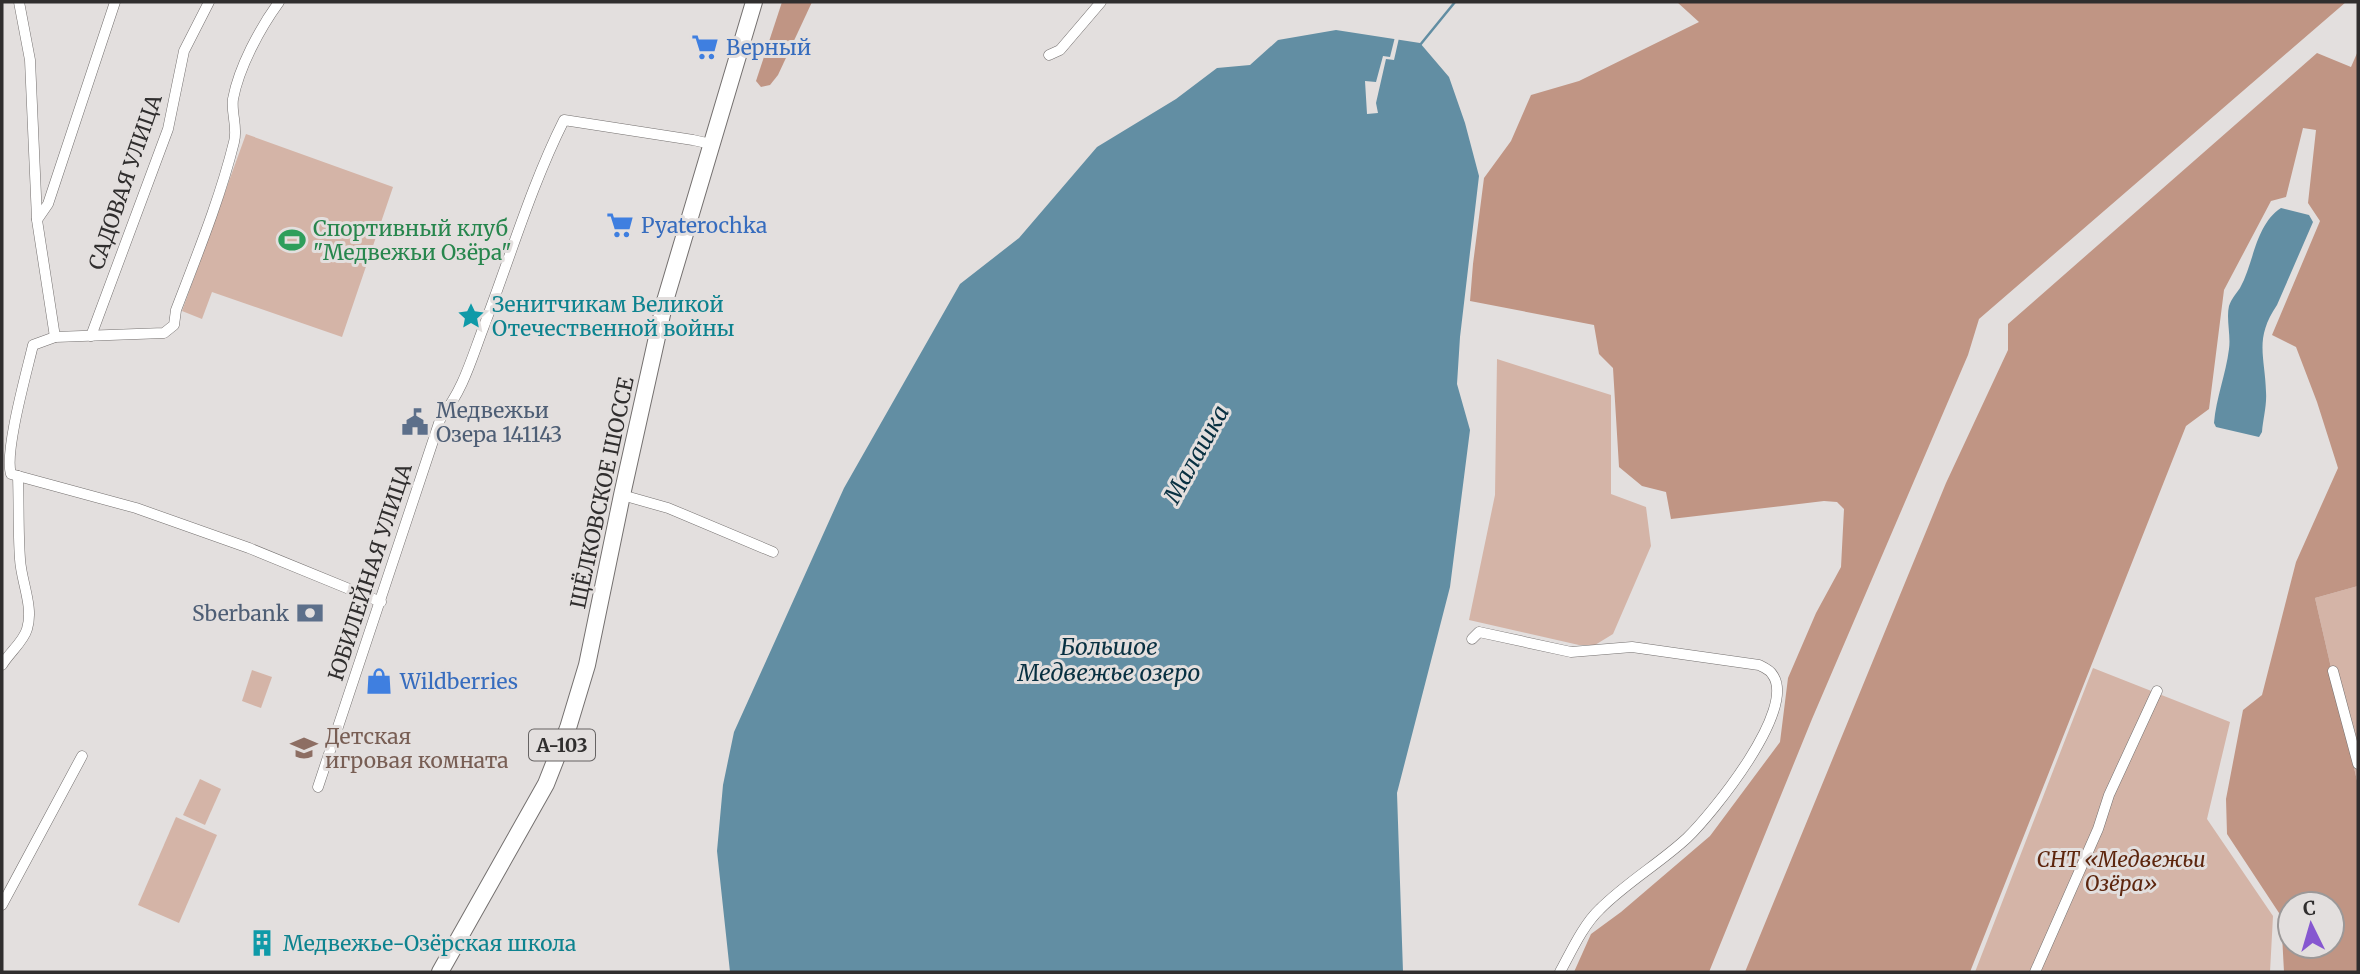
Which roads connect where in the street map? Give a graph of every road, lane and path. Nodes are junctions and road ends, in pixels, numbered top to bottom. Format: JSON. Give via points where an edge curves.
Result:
{"nodes":[{"id":1,"x":19,"y":2,"type":"edge"},
{"id":2,"x":115,"y":2,"type":"edge"},
{"id":3,"x":209,"y":2,"type":"edge"},
{"id":4,"x":279,"y":2,"type":"edge"},
{"id":5,"x":754,"y":2,"type":"edge"},
{"id":6,"x":1101,"y":2,"type":"edge"},
{"id":7,"x":1049,"y":55,"type":"dead end"},
{"id":8,"x":711,"y":144,"type":"junction"},
{"id":9,"x":37,"y":219,"type":"junction"},
{"id":10,"x":91,"y":336,"type":"junction"},
{"id":11,"x":55,"y":337,"type":"junction"},
{"id":12,"x":18,"y":476,"type":"junction"},
{"id":13,"x":622,"y":495,"type":"junction"},
{"id":14,"x":773,"y":552,"type":"dead end"},
{"id":15,"x":381,"y":603,"type":"junction"},
{"id":16,"x":1472,"y":639,"type":"dead end"},
{"id":17,"x":2,"y":665,"type":"edge"},
{"id":18,"x":2333,"y":671,"type":"dead end"},
{"id":19,"x":2157,"y":691,"type":"dead end"},
{"id":20,"x":82,"y":756,"type":"dead end"},
{"id":21,"x":2358,"y":764,"type":"edge"},
{"id":22,"x":318,"y":787,"type":"dead end"},
{"id":23,"x":2,"y":905,"type":"edge"},
{"id":24,"x":440,"y":972,"type":"edge"},
{"id":25,"x":1560,"y":972,"type":"edge"},
{"id":26,"x":2035,"y":972,"type":"edge"}],
"edges":[{"from":1,"to":9,"type":"street","via":[[30,60]]},
{"from":2,"to":9,"type":"street","via":[[48,204]]},
{"from":3,"to":10,"type":"street","name":"САДОВАЯ УЛИЦА","via":[[184,51],[168,129]]},
{"from":4,"to":10,"type":"street","via":[[266,19],[233,100],[236,138],[174,325],[163,333]]},
{"from":5,"to":8,"type":"main road","name":"ЩЁЛКОВСКОЕ ШОССЕ","number":"А-103"},
{"from":6,"to":7,"type":"street","via":[[1060,50]]},
{"from":8,"to":13,"type":"main road","name":"ЩЁЛКОВСКОЕ ШОССЕ","number":"А-103","via":[[665,301]]},
{"from":8,"to":15,"type":"street","name":"ЮБИЛЕЙНАЯ УЛИЦА","via":[[564,120],[468,370],[441,417]]},
{"from":9,"to":11,"type":"street"},
{"from":10,"to":11,"type":"street"},
{"from":11,"to":12,"type":"street","via":[[33,345],[9,459],[11,474]]},
{"from":12,"to":15,"type":"street","via":[[136,508],[249,548]]},
{"from":12,"to":17,"type":"street","via":[[20,560],[28,628]]},
{"from":13,"to":14,"type":"street","via":[[668,508]]},
{"from":13,"to":24,"type":"main road","name":"ЩЁЛКОВСКОЕ ШОССЕ","number":"А-103","via":[[587,665],[568,729],[545,784]]},
{"from":15,"to":22,"type":"street","name":"ЮБИЛЕЙНАЯ УЛИЦА"},
{"from":16,"to":25,"type":"street","via":[[1479,632],[1571,652],[1632,647],[1759,665],[1773,674],[1777,688],[1775,707],[1761,740],[1715,807],[1686,839],[1597,912]]},
{"from":18,"to":21,"type":"street"},
{"from":19,"to":26,"type":"street"},
{"from":20,"to":23,"type":"street"}]}
